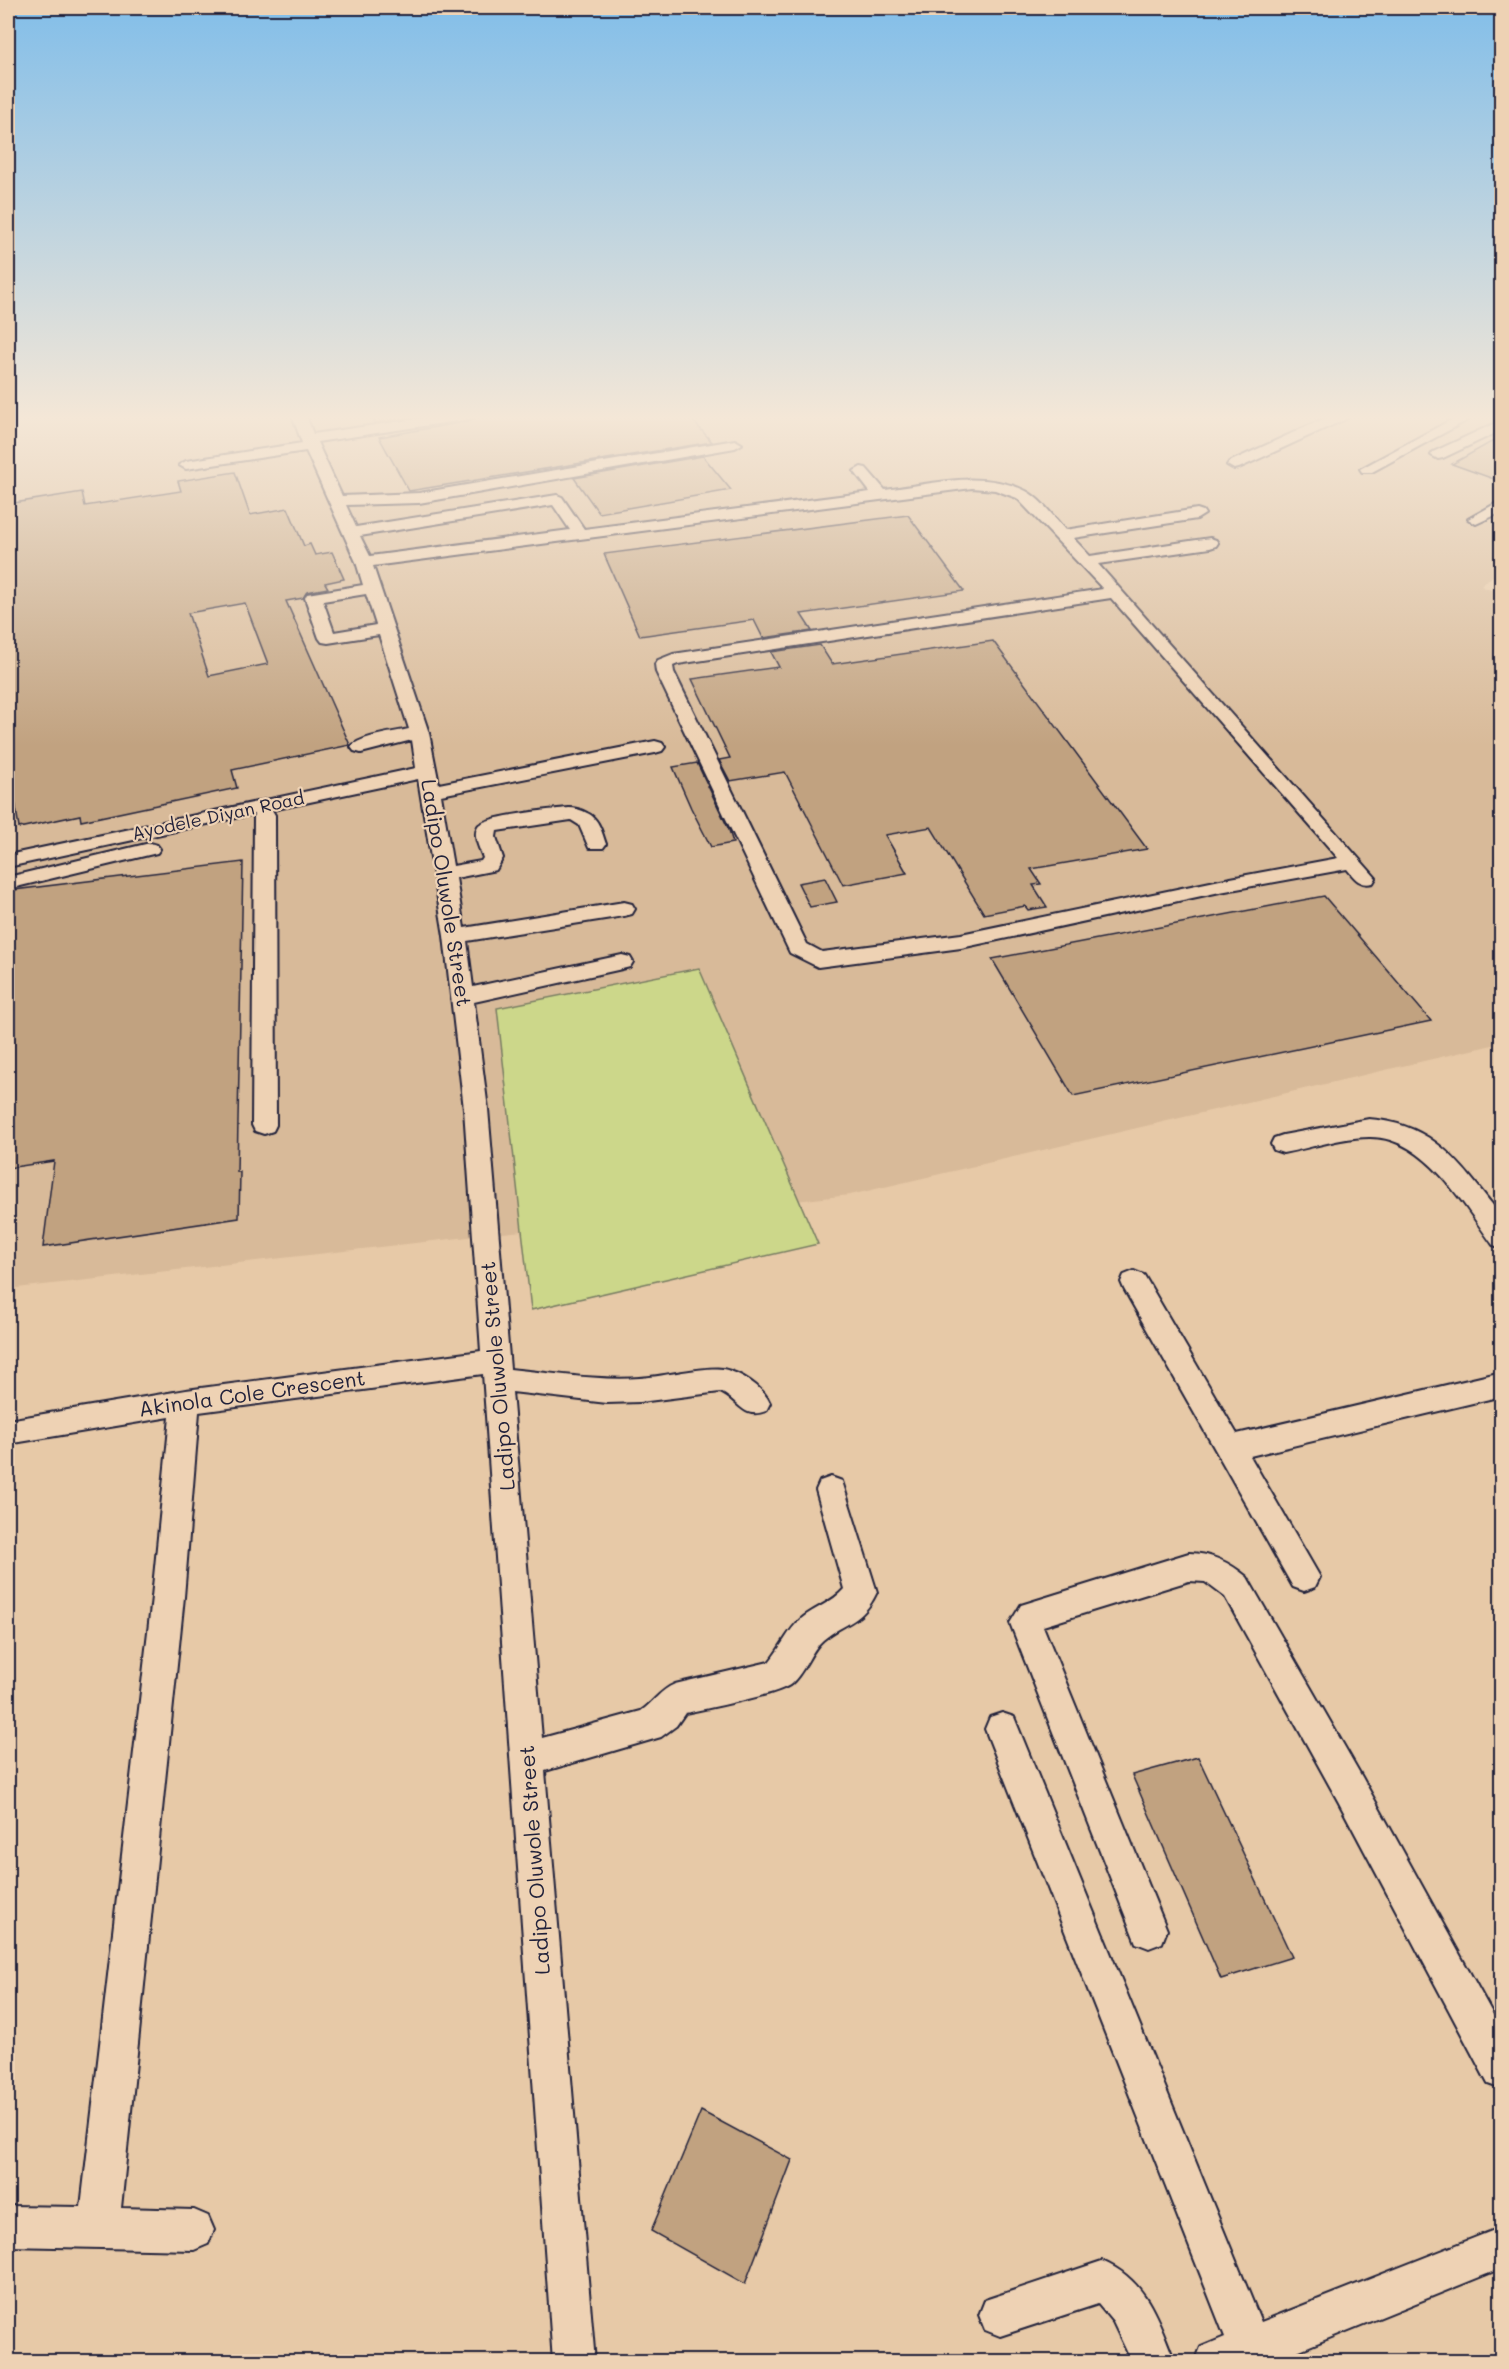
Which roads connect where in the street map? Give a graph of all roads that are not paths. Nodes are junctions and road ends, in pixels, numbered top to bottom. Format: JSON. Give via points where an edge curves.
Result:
{"nodes":[{"id":1,"x":348,"y":526,"type":"edge"},
{"id":2,"x":397,"y":526,"type":"edge"},
{"id":3,"x":574,"y":526,"type":"edge"},
{"id":4,"x":645,"y":526,"type":"edge"},
{"id":5,"x":1052,"y":526,"type":"edge"},
{"id":6,"x":1122,"y":526,"type":"edge"},
{"id":7,"x":351,"y":533,"type":"junction"},
{"id":8,"x":580,"y":534,"type":"junction"},
{"id":9,"x":1061,"y":535,"type":"junction"},
{"id":10,"x":1210,"y":543,"type":"dead end"},
{"id":11,"x":1086,"y":561,"type":"junction"},
{"id":12,"x":364,"y":562,"type":"junction"},
{"id":13,"x":373,"y":588,"type":"junction"},
{"id":14,"x":1115,"y":592,"type":"junction"},
{"id":15,"x":386,"y":629,"type":"junction"},
{"id":16,"x":420,"y":733,"type":"junction"},
{"id":17,"x":361,"y":747,"type":"dead end"},
{"id":18,"x":655,"y":747,"type":"dead end"},
{"id":19,"x":429,"y":781,"type":"junction"},
{"id":20,"x":322,"y":794,"type":"junction"},
{"id":21,"x":260,"y":807,"type":"junction"},
{"id":22,"x":326,"y":814,"type":"dead end"},
{"id":23,"x":596,"y":844,"type":"dead end"},
{"id":24,"x":150,"y":849,"type":"dead end"},
{"id":25,"x":8,"y":861,"type":"edge"},
{"id":26,"x":1352,"y":862,"type":"junction"},
{"id":27,"x":445,"y":874,"type":"junction"},
{"id":28,"x":1366,"y":878,"type":"dead end"},
{"id":29,"x":8,"y":883,"type":"edge"},
{"id":30,"x":624,"y":909,"type":"dead end"},
{"id":31,"x":455,"y":936,"type":"junction"},
{"id":32,"x":622,"y":962,"type":"dead end"},
{"id":33,"x":463,"y":998,"type":"junction"},
{"id":34,"x":264,"y":1125,"type":"dead end"},
{"id":35,"x":1283,"y":1144,"type":"dead end"},
{"id":36,"x":1502,"y":1238,"type":"edge"},
{"id":37,"x":1134,"y":1282,"type":"dead end"},
{"id":38,"x":497,"y":1370,"type":"junction"},
{"id":39,"x":1502,"y":1384,"type":"edge"},
{"id":40,"x":186,"y":1402,"type":"junction"},
{"id":41,"x":756,"y":1403,"type":"dead end"},
{"id":42,"x":8,"y":1432,"type":"edge"},
{"id":43,"x":1230,"y":1448,"type":"junction"},
{"id":44,"x":831,"y":1490,"type":"dead end"},
{"id":45,"x":1304,"y":1577,"type":"dead end"},
{"id":46,"x":1002,"y":1729,"type":"dead end"},
{"id":47,"x":528,"y":1759,"type":"junction"},
{"id":48,"x":1149,"y":1930,"type":"dead end"},
{"id":49,"x":1502,"y":2070,"type":"edge"},
{"id":50,"x":8,"y":2226,"type":"edge"},
{"id":51,"x":99,"y":2228,"type":"junction"},
{"id":52,"x":194,"y":2230,"type":"dead end"},
{"id":53,"x":1502,"y":2247,"type":"edge"},
{"id":54,"x":1000,"y":2315,"type":"dead end"},
{"id":55,"x":1233,"y":2354,"type":"edge"},
{"id":56,"x":574,"y":2361,"type":"edge"},
{"id":57,"x":1155,"y":2361,"type":"edge"}],
"edges":[{"from":1,"to":7,"type":"street","name":"Ladipo Oluwole Street"},
{"from":2,"to":7,"type":"street"},
{"from":3,"to":8,"type":"street"},
{"from":4,"to":8,"type":"street"},
{"from":5,"to":9,"type":"street"},
{"from":6,"to":9,"type":"street"},
{"from":7,"to":12,"type":"street","name":"Ladipo Oluwole Street"},
{"from":8,"to":12,"type":"street"},
{"from":9,"to":11,"type":"street"},
{"from":10,"to":11,"type":"street"},
{"from":11,"to":14,"type":"street"},
{"from":12,"to":13,"type":"street","name":"Ladipo Oluwole Street"},
{"from":13,"to":15,"type":"street","name":"Ladipo Oluwole Street"},
{"from":13,"to":15,"type":"street","via":[[313,598],[328,638]]},
{"from":14,"to":26,"type":"street"},
{"from":14,"to":26,"type":"street","via":[[673,658],[664,664],[798,948],[818,960],[961,940]]},
{"from":15,"to":16,"type":"street","name":"Ladipo Oluwole Street"},
{"from":16,"to":17,"type":"street"},
{"from":16,"to":19,"type":"street","name":"Ladipo Oluwole Street"},
{"from":18,"to":19,"type":"street","name":"Ayodele Diyan Road"},
{"from":19,"to":20,"type":"street","name":"Ayodele Diyan Road"},
{"from":19,"to":27,"type":"street","name":"Ladipo Oluwole Street"},
{"from":20,"to":21,"type":"street","name":"Ayodele Diyan Road"},
{"from":20,"to":22,"type":"street"},
{"from":21,"to":25,"type":"street","name":"Ayodele Diyan Road"},
{"from":21,"to":34,"type":"street","via":[[265,815]]},
{"from":23,"to":27,"type":"street","via":[[582,816],[503,823],[487,828],[493,858],[489,866]]},
{"from":24,"to":29,"type":"street"},
{"from":26,"to":28,"type":"street"},
{"from":27,"to":31,"type":"street","name":"Ladipo Oluwole Street"},
{"from":30,"to":31,"type":"street"},
{"from":31,"to":33,"type":"street","name":"Ladipo Oluwole Street"},
{"from":32,"to":33,"type":"street"},
{"from":33,"to":38,"type":"street","name":"Ladipo Oluwole Street"},
{"from":35,"to":36,"type":"street","via":[[1372,1128],[1401,1133],[1421,1142],[1442,1160]]},
{"from":37,"to":43,"type":"street"},
{"from":38,"to":40,"type":"street","name":"Akinola Cole Crescent"},
{"from":38,"to":41,"type":"street","name":"Akinola Cole Crescent","via":[[607,1391],[721,1380]]},
{"from":38,"to":47,"type":"street","name":"Ladipo Oluwole Street"},
{"from":39,"to":43,"type":"street"},
{"from":40,"to":42,"type":"street","name":"Akinola Cole Crescent"},
{"from":40,"to":51,"type":"street"},
{"from":43,"to":45,"type":"street"},
{"from":44,"to":47,"type":"street","via":[[861,1592],[848,1608],[811,1630],[778,1675],[675,1700],[664,1715],[649,1725]]},
{"from":46,"to":55,"type":"street"},
{"from":47,"to":56,"type":"street","name":"Ladipo Oluwole Street"},
{"from":48,"to":49,"type":"street","via":[[1026,1623],[1032,1615],[1189,1567],[1204,1566],[1236,1587]]},
{"from":50,"to":51,"type":"street"},
{"from":51,"to":52,"type":"street"},
{"from":53,"to":55,"type":"street"},
{"from":54,"to":57,"type":"street","via":[[1102,2282],[1129,2306]]}]}
